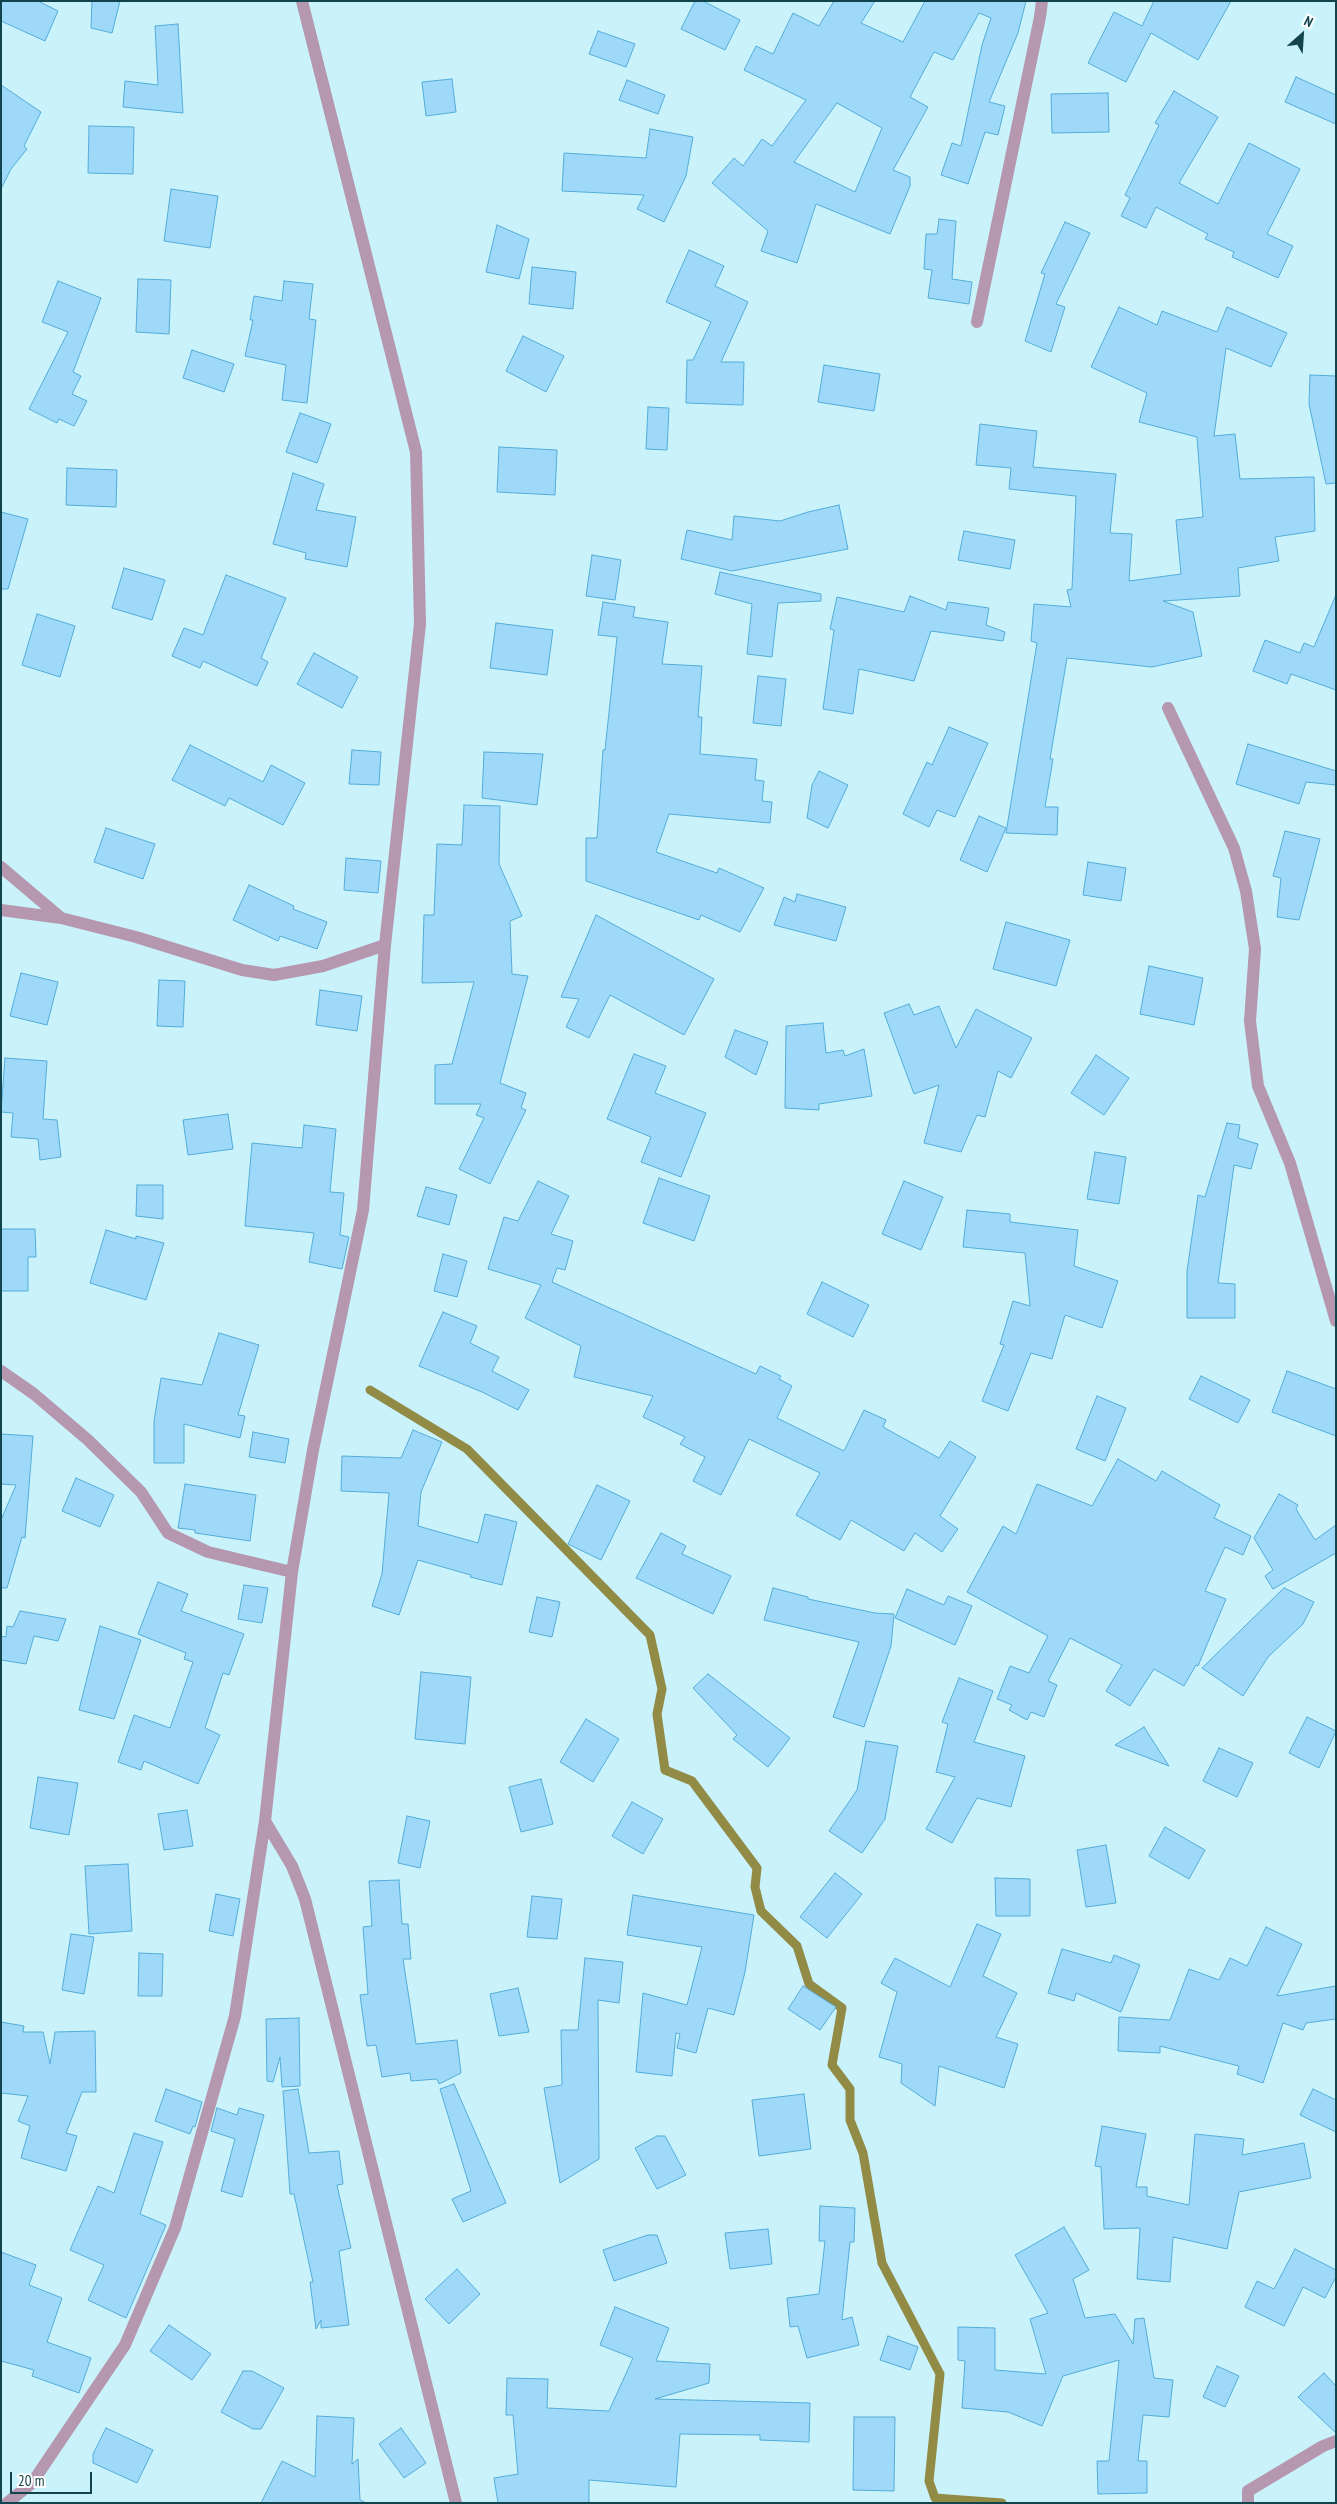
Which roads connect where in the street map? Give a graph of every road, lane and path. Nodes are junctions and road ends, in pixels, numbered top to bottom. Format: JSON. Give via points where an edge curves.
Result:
{"nodes":[{"id":1,"x":302,"y":1,"type":"edge"},
{"id":2,"x":1042,"y":1,"type":"edge"},
{"id":3,"x":978,"y":322,"type":"dead end"},
{"id":4,"x":1168,"y":708,"type":"dead end"},
{"id":5,"x":1,"y":867,"type":"edge"},
{"id":6,"x":1,"y":910,"type":"edge"},
{"id":7,"x":61,"y":918,"type":"junction"},
{"id":8,"x":384,"y":945,"type":"junction"},
{"id":9,"x":1336,"y":1321,"type":"edge"},
{"id":10,"x":1,"y":1371,"type":"edge"},
{"id":11,"x":292,"y":1572,"type":"junction"},
{"id":12,"x":265,"y":1820,"type":"junction"},
{"id":13,"x":1336,"y":2441,"type":"edge"},
{"id":14,"x":7,"y":2503,"type":"edge"},
{"id":15,"x":456,"y":2503,"type":"edge"},
{"id":16,"x":1248,"y":2503,"type":"edge"}],
"edges":[{"from":1,"to":8,"type":"street","via":[[416,452],[420,624]]},
{"from":2,"to":3,"type":"street"},
{"from":4,"to":9,"type":"street","via":[[1234,848],[1246,891],[1255,948],[1250,1021],[1258,1086],[1290,1163]]},
{"from":5,"to":7,"type":"street"},
{"from":6,"to":7,"type":"street"},
{"from":7,"to":8,"type":"street","via":[[242,970],[274,975],[323,966]]},
{"from":8,"to":11,"type":"street","via":[[362,1210],[313,1450]]},
{"from":10,"to":11,"type":"street","via":[[88,1440],[142,1492],[168,1533],[208,1552]]},
{"from":11,"to":12,"type":"street"},
{"from":12,"to":14,"type":"street","via":[[235,2016],[175,2228],[125,2345],[32,2483]]},
{"from":12,"to":15,"type":"street","via":[[292,1866],[305,1899]]},
{"from":13,"to":16,"type":"street","via":[[1248,2491]]}]}
